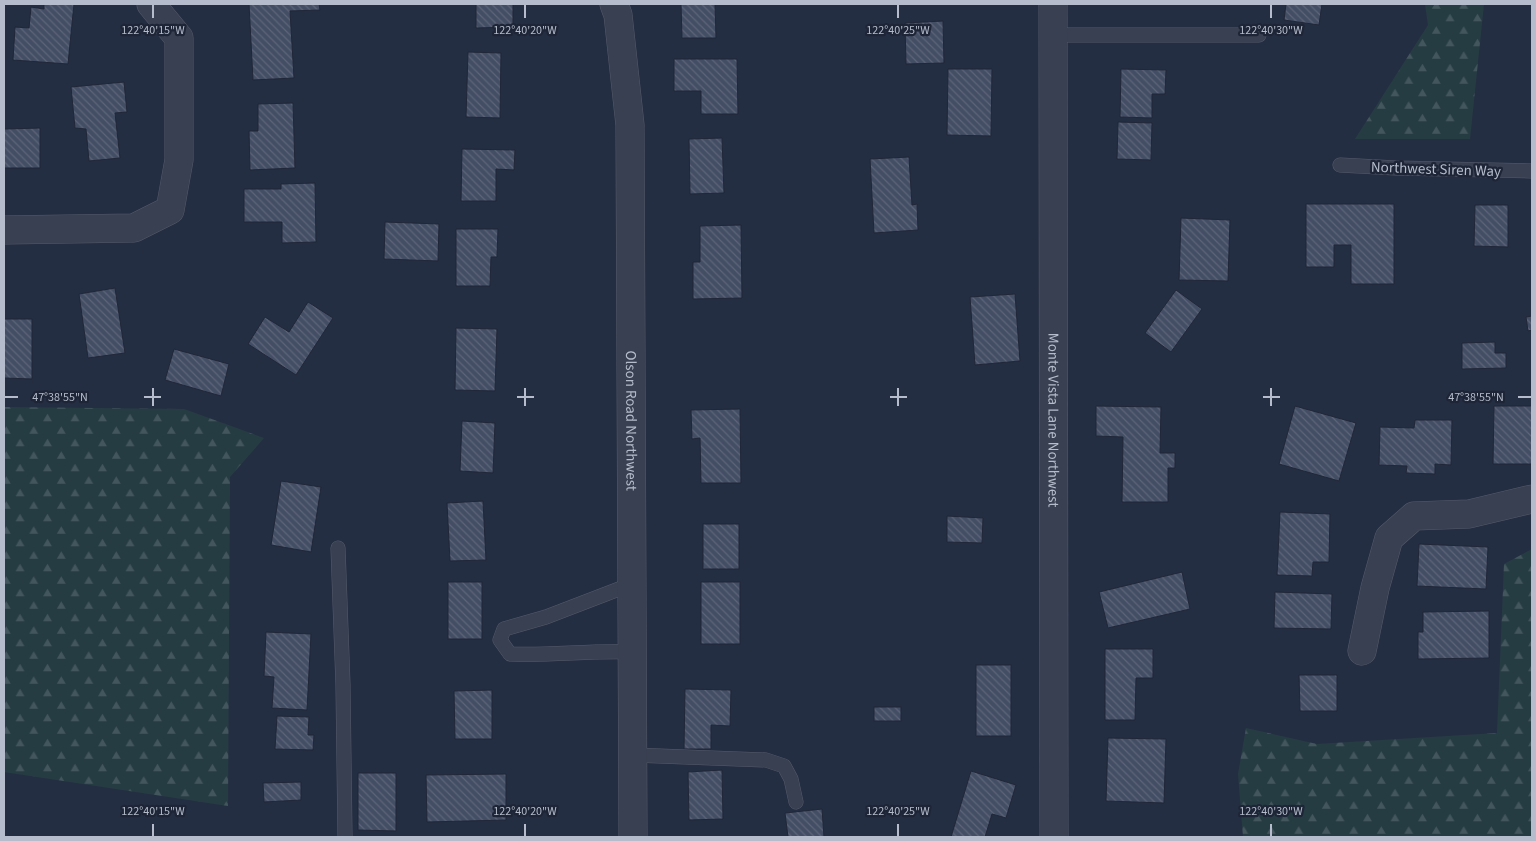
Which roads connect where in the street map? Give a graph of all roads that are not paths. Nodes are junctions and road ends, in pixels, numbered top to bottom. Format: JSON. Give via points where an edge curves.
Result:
{"nodes":[{"id":1,"x":151,"y":4,"type":"edge"},
{"id":2,"x":614,"y":4,"type":"edge"},
{"id":3,"x":1053,"y":4,"type":"edge"},
{"id":4,"x":1053,"y":35,"type":"junction"},
{"id":5,"x":1259,"y":35,"type":"dead end"},
{"id":6,"x":1340,"y":165,"type":"dead end"},
{"id":7,"x":1532,"y":171,"type":"edge"},
{"id":8,"x":4,"y":230,"type":"edge"},
{"id":9,"x":1532,"y":499,"type":"edge"},
{"id":10,"x":338,"y":548,"type":"dead end"},
{"id":11,"x":632,"y":584,"type":"junction"},
{"id":12,"x":1362,"y":651,"type":"dead end"},
{"id":13,"x":632,"y":652,"type":"junction"},
{"id":14,"x":632,"y":755,"type":"junction"},
{"id":15,"x":796,"y":802,"type":"dead end"},
{"id":16,"x":345,"y":837,"type":"edge"},
{"id":17,"x":633,"y":837,"type":"edge"},
{"id":18,"x":1054,"y":837,"type":"edge"}],
"edges":[{"from":1,"to":8,"type":"street","via":[[179,38],[179,160],[170,210],[134,228]]},
{"from":2,"to":11,"type":"street","name":"Olson Road Northwest","via":[[618,15],[630,126]]},
{"from":3,"to":4,"type":"street","name":"Monte Vista Lane Northwest"},
{"from":4,"to":5,"type":"lane"},
{"from":4,"to":18,"type":"street","name":"Monte Vista Lane Northwest"},
{"from":6,"to":7,"type":"lane","name":"Northwest Siren Way"},
{"from":9,"to":12,"type":"street","via":[[1469,514],[1414,516],[1389,538]]},
{"from":10,"to":16,"type":"lane"},
{"from":11,"to":13,"type":"street","name":"Olson Road Northwest"},
{"from":11,"to":13,"type":"lane","via":[[546,617],[504,628],[500,640],[510,654]]},
{"from":13,"to":14,"type":"street","name":"Olson Road Northwest"},
{"from":14,"to":15,"type":"lane","via":[[766,760],[784,766],[792,779]]},
{"from":14,"to":17,"type":"street","name":"Olson Road Northwest"}]}
